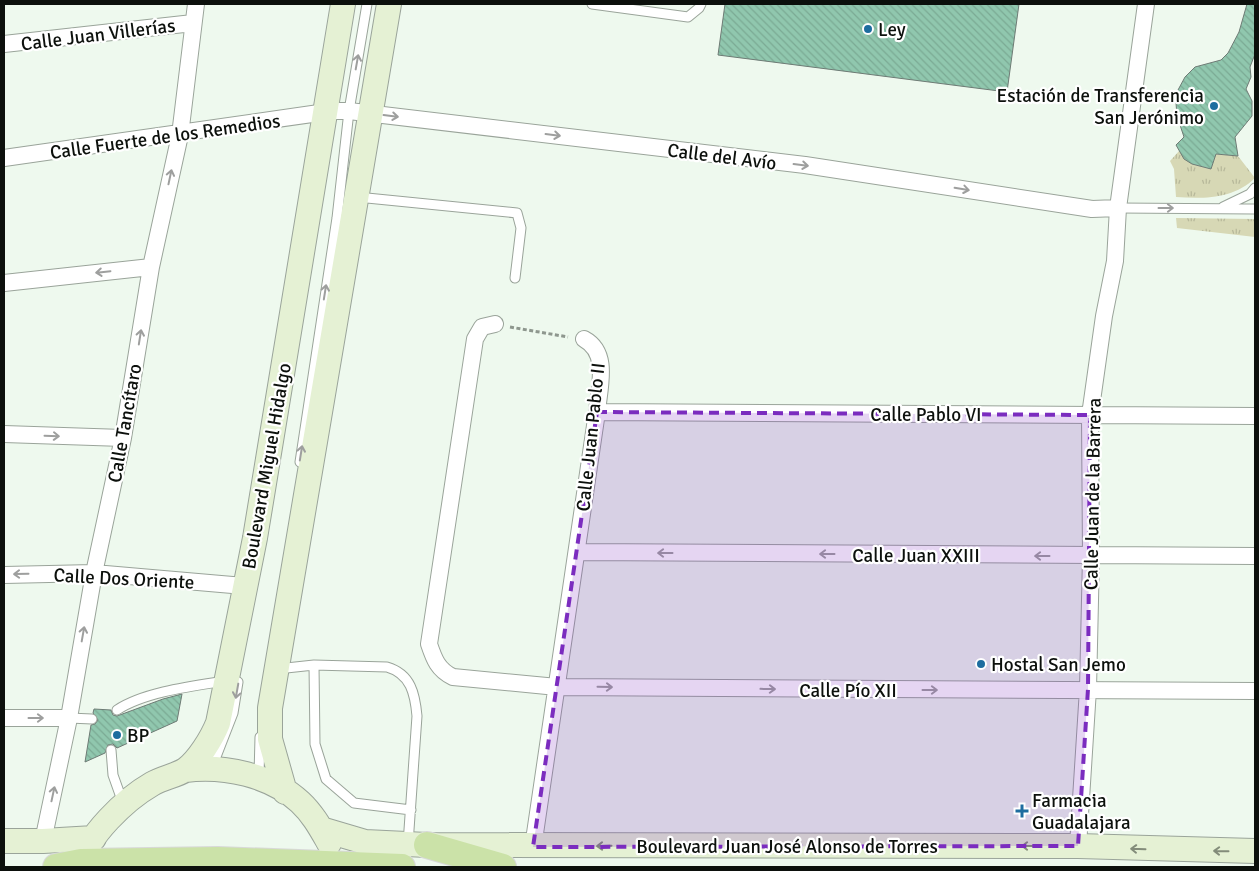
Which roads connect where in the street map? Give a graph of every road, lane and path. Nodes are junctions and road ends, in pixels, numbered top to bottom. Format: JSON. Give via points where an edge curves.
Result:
{"nodes":[{"id":1,"x":196,"y":4,"type":"edge"},
{"id":2,"x":343,"y":4,"type":"edge"},
{"id":3,"x":350,"y":4,"type":"edge"},
{"id":4,"x":367,"y":4,"type":"edge"},
{"id":5,"x":389,"y":4,"type":"edge"},
{"id":6,"x":592,"y":4,"type":"edge"},
{"id":7,"x":700,"y":4,"type":"edge"},
{"id":8,"x":1146,"y":4,"type":"edge"},
{"id":9,"x":193,"y":23,"type":"junction"},
{"id":10,"x":4,"y":44,"type":"edge"},
{"id":11,"x":344,"y":112,"type":"junction"},
{"id":12,"x":180,"y":135,"type":"junction"},
{"id":13,"x":4,"y":158,"type":"edge"},
{"id":14,"x":1255,"y":188,"type":"edge"},
{"id":15,"x":357,"y":197,"type":"junction"},
{"id":16,"x":1118,"y":208,"type":"junction"},
{"id":17,"x":1220,"y":208,"type":"junction"},
{"id":18,"x":1255,"y":209,"type":"edge"},
{"id":19,"x":151,"y":267,"type":"junction"},
{"id":20,"x":515,"y":278,"type":"dead end"},
{"id":21,"x":4,"y":283,"type":"edge"},
{"id":22,"x":495,"y":324,"type":"joint"},
{"id":23,"x":584,"y":340,"type":"joint"},
{"id":24,"x":596,"y":412,"type":"junction"},
{"id":25,"x":1090,"y":415,"type":"junction"},
{"id":26,"x":1255,"y":416,"type":"edge"},
{"id":27,"x":4,"y":434,"type":"edge"},
{"id":28,"x":123,"y":438,"type":"junction"},
{"id":29,"x":298,"y":472,"type":"dead end"},
{"id":30,"x":578,"y":552,"type":"junction"},
{"id":31,"x":1091,"y":556,"type":"junction"},
{"id":32,"x":1255,"y":556,"type":"edge"},
{"id":33,"x":285,"y":560,"type":"dead end"},
{"id":34,"x":94,"y":573,"type":"junction"},
{"id":35,"x":4,"y":575,"type":"edge"},
{"id":36,"x":244,"y":586,"type":"junction"},
{"id":37,"x":251,"y":608,"type":"dead end"},
{"id":38,"x":314,"y":665,"type":"junction"},
{"id":39,"x":277,"y":669,"type":"junction"},
{"id":40,"x":234,"y":678,"type":"junction"},
{"id":41,"x":557,"y":687,"type":"junction"},
{"id":42,"x":1088,"y":689,"type":"junction"},
{"id":43,"x":1255,"y":691,"type":"edge"},
{"id":44,"x":117,"y":710,"type":"dead end"},
{"id":45,"x":4,"y":718,"type":"edge"},
{"id":46,"x":69,"y":718,"type":"junction"},
{"id":47,"x":92,"y":719,"type":"dead end"},
{"id":48,"x":111,"y":750,"type":"dead end"},
{"id":49,"x":212,"y":768,"type":"junction"},
{"id":50,"x":185,"y":770,"type":"junction"},
{"id":51,"x":258,"y":779,"type":"junction"},
{"id":52,"x":285,"y":792,"type":"junction"},
{"id":53,"x":123,"y":805,"type":"junction"},
{"id":54,"x":410,"y":810,"type":"junction"},
{"id":55,"x":321,"y":829,"type":"junction"},
{"id":56,"x":94,"y":838,"type":"junction"},
{"id":57,"x":4,"y":841,"type":"edge"},
{"id":58,"x":44,"y":842,"type":"junction"},
{"id":59,"x":533,"y":847,"type":"junction"},
{"id":60,"x":412,"y":852,"type":"edge"},
{"id":61,"x":1255,"y":852,"type":"edge"},
{"id":62,"x":1077,"y":857,"type":"edge"},
{"id":63,"x":81,"y":864,"type":"edge"},
{"id":64,"x":338,"y":866,"type":"edge"},
{"id":65,"x":56,"y":867,"type":"edge"},
{"id":66,"x":503,"y":867,"type":"edge"}],
"edges":[{"from":1,"to":9,"type":"street","name":"Calle Tancítaro"},
{"from":2,"to":11,"type":"main road","name":"Boulevard Miguel Hidalgo"},
{"from":3,"to":11,"type":"lane"},
{"from":11,"to":4,"type":"lane","one_way":true},
{"from":5,"to":11,"type":"main road","name":"Boulevard Miguel Hidalgo"},
{"from":6,"to":7,"type":"lane","via":[[688,17]]},
{"from":8,"to":16,"type":"street","name":"Calle Juan de la Barrera"},
{"from":9,"to":10,"type":"street","name":"Calle Juan Villerías"},
{"from":9,"to":12,"type":"street","name":"Calle Tancítaro"},
{"from":11,"to":12,"type":"street","name":"Calle Fuerte de los Remedios"},
{"from":11,"to":15,"type":"main road","name":"Boulevard Miguel Hidalgo"},
{"from":11,"to":16,"type":"street","name":"Calle del Avío","one_way":true,"via":[[805,165],[1092,209]]},
{"from":29,"to":11,"type":"lane","one_way":true,"via":[[337,218]]},
{"from":11,"to":36,"type":"main road","name":"Boulevard Miguel Hidalgo"},
{"from":11,"to":37,"type":"lane"},
{"from":12,"to":13,"type":"street","name":"Calle Fuerte de los Remedios"},
{"from":19,"to":12,"type":"street","name":"Calle Tancítaro","one_way":true},
{"from":14,"to":17,"type":"lane","via":[[1250,194]]},
{"from":15,"to":20,"type":"lane","via":[[517,214],[521,228]]},
{"from":15,"to":39,"type":"main road","name":"Boulevard Miguel Hidalgo"},
{"from":16,"to":17,"type":"lane","one_way":true},
{"from":16,"to":25,"type":"street","name":"Calle Juan de la Barrera","via":[[1115,261]]},
{"from":17,"to":18,"type":"lane"},
{"from":19,"to":21,"type":"street","one_way":true},
{"from":28,"to":19,"type":"street","name":"Calle Tancítaro","one_way":true},
{"from":22,"to":23,"type":"path","name":"Calle Juan Pablo II"},
{"from":22,"to":41,"type":"street","name":"Calle Pío XII","via":[[482,328],[475,339],[430,644],[433,657],[443,672],[453,677]]},
{"from":23,"to":24,"type":"street","name":"Calle Juan Pablo II","via":[[593,344],[600,356]]},
{"from":24,"to":25,"type":"street","name":"Calle Pablo VI"},
{"from":24,"to":30,"type":"street","name":"Calle Juan Pablo II"},
{"from":25,"to":26,"type":"street","name":"Calle Pablo VI"},
{"from":25,"to":31,"type":"street","name":"Calle Juan de la Barrera"},
{"from":27,"to":28,"type":"street","one_way":true},
{"from":28,"to":34,"type":"street","name":"Calle Tancítaro"},
{"from":31,"to":30,"type":"street","name":"Calle Juan XXIII","one_way":true},
{"from":30,"to":41,"type":"street","name":"Calle Juan Pablo II"},
{"from":31,"to":32,"type":"street","name":"Calle Juan XXIII"},
{"from":31,"to":42,"type":"street","name":"Calle Juan de la Barrera"},
{"from":33,"to":51,"type":"lane","via":[[261,716]]},
{"from":34,"to":35,"type":"street","name":"Calle Dos Oriente","one_way":true},
{"from":34,"to":36,"type":"street","name":"Calle Dos Oriente"},
{"from":46,"to":34,"type":"street","name":"Calle Tancítaro","one_way":true},
{"from":36,"to":40,"type":"main road","name":"Boulevard Miguel Hidalgo"},
{"from":38,"to":39,"type":"lane"},
{"from":38,"to":54,"type":"lane","via":[[315,744],[326,779],[354,803]]},
{"from":38,"to":54,"type":"lane","via":[[387,667],[405,675],[416,697],[417,716]]},
{"from":39,"to":52,"type":"main road","name":"Boulevard Miguel Hidalgo","via":[[268,724]]},
{"from":40,"to":44,"type":"lane","via":[[181,689]]},
{"from":40,"to":49,"type":"lane","one_way":true,"via":[[233,713]]},
{"from":40,"to":50,"type":"main road","name":"Boulevard Miguel Hidalgo","via":[[212,739]]},
{"from":41,"to":42,"type":"street","name":"Calle Pío XII","one_way":true},
{"from":41,"to":59,"type":"street","name":"Calle Juan Pablo II"},
{"from":42,"to":43,"type":"street","name":"Calle Pío XII"},
{"from":42,"to":62,"type":"street","name":"Calle Juan de la Barrera"},
{"from":45,"to":46,"type":"street","one_way":true},
{"from":46,"to":47,"type":"lane"},
{"from":58,"to":46,"type":"street","name":"Calle Tancítaro","one_way":true},
{"from":48,"to":53,"type":"lane","via":[[113,775]]},
{"from":49,"to":50,"type":"main road"},
{"from":49,"to":51,"type":"main road"},
{"from":50,"to":53,"type":"main road","name":"Boulevard Miguel Hidalgo","via":[[154,782]]},
{"from":51,"to":52,"type":"main road"},
{"from":52,"to":55,"type":"main road","via":[[300,802]]},
{"from":53,"to":56,"type":"main road","name":"Boulevard Miguel Hidalgo"},
{"from":54,"to":60,"type":"lane"},
{"from":55,"to":60,"type":"main road","name":"Boulevard Juan José Alonso de Torres"},
{"from":55,"to":64,"type":"main road"},
{"from":56,"to":58,"type":"main road"},
{"from":56,"to":63,"type":"main road","name":"Boulevard Miguel Hidalgo"},
{"from":57,"to":58,"type":"main road"},
{"from":59,"to":60,"type":"main road","name":"Boulevard Juan José Alonso de Torres"},
{"from":62,"to":59,"type":"main road","name":"Boulevard Juan José Alonso de Torres","one_way":true,"via":[[716,845]]},
{"from":60,"to":64,"type":"main road","name":"Boulevard Juan José Alonso de Torres"},
{"from":60,"to":66,"type":"main road"},
{"from":61,"to":62,"type":"main road","name":"Boulevard Juan José Alonso de Torres","one_way":true},
{"from":63,"to":64,"type":"main road","name":"Boulevard Juan José Alonso de Torres","via":[[218,860]]},
{"from":63,"to":65,"type":"main road","name":"Boulevard Juan José Alonso de Torres"}]}
